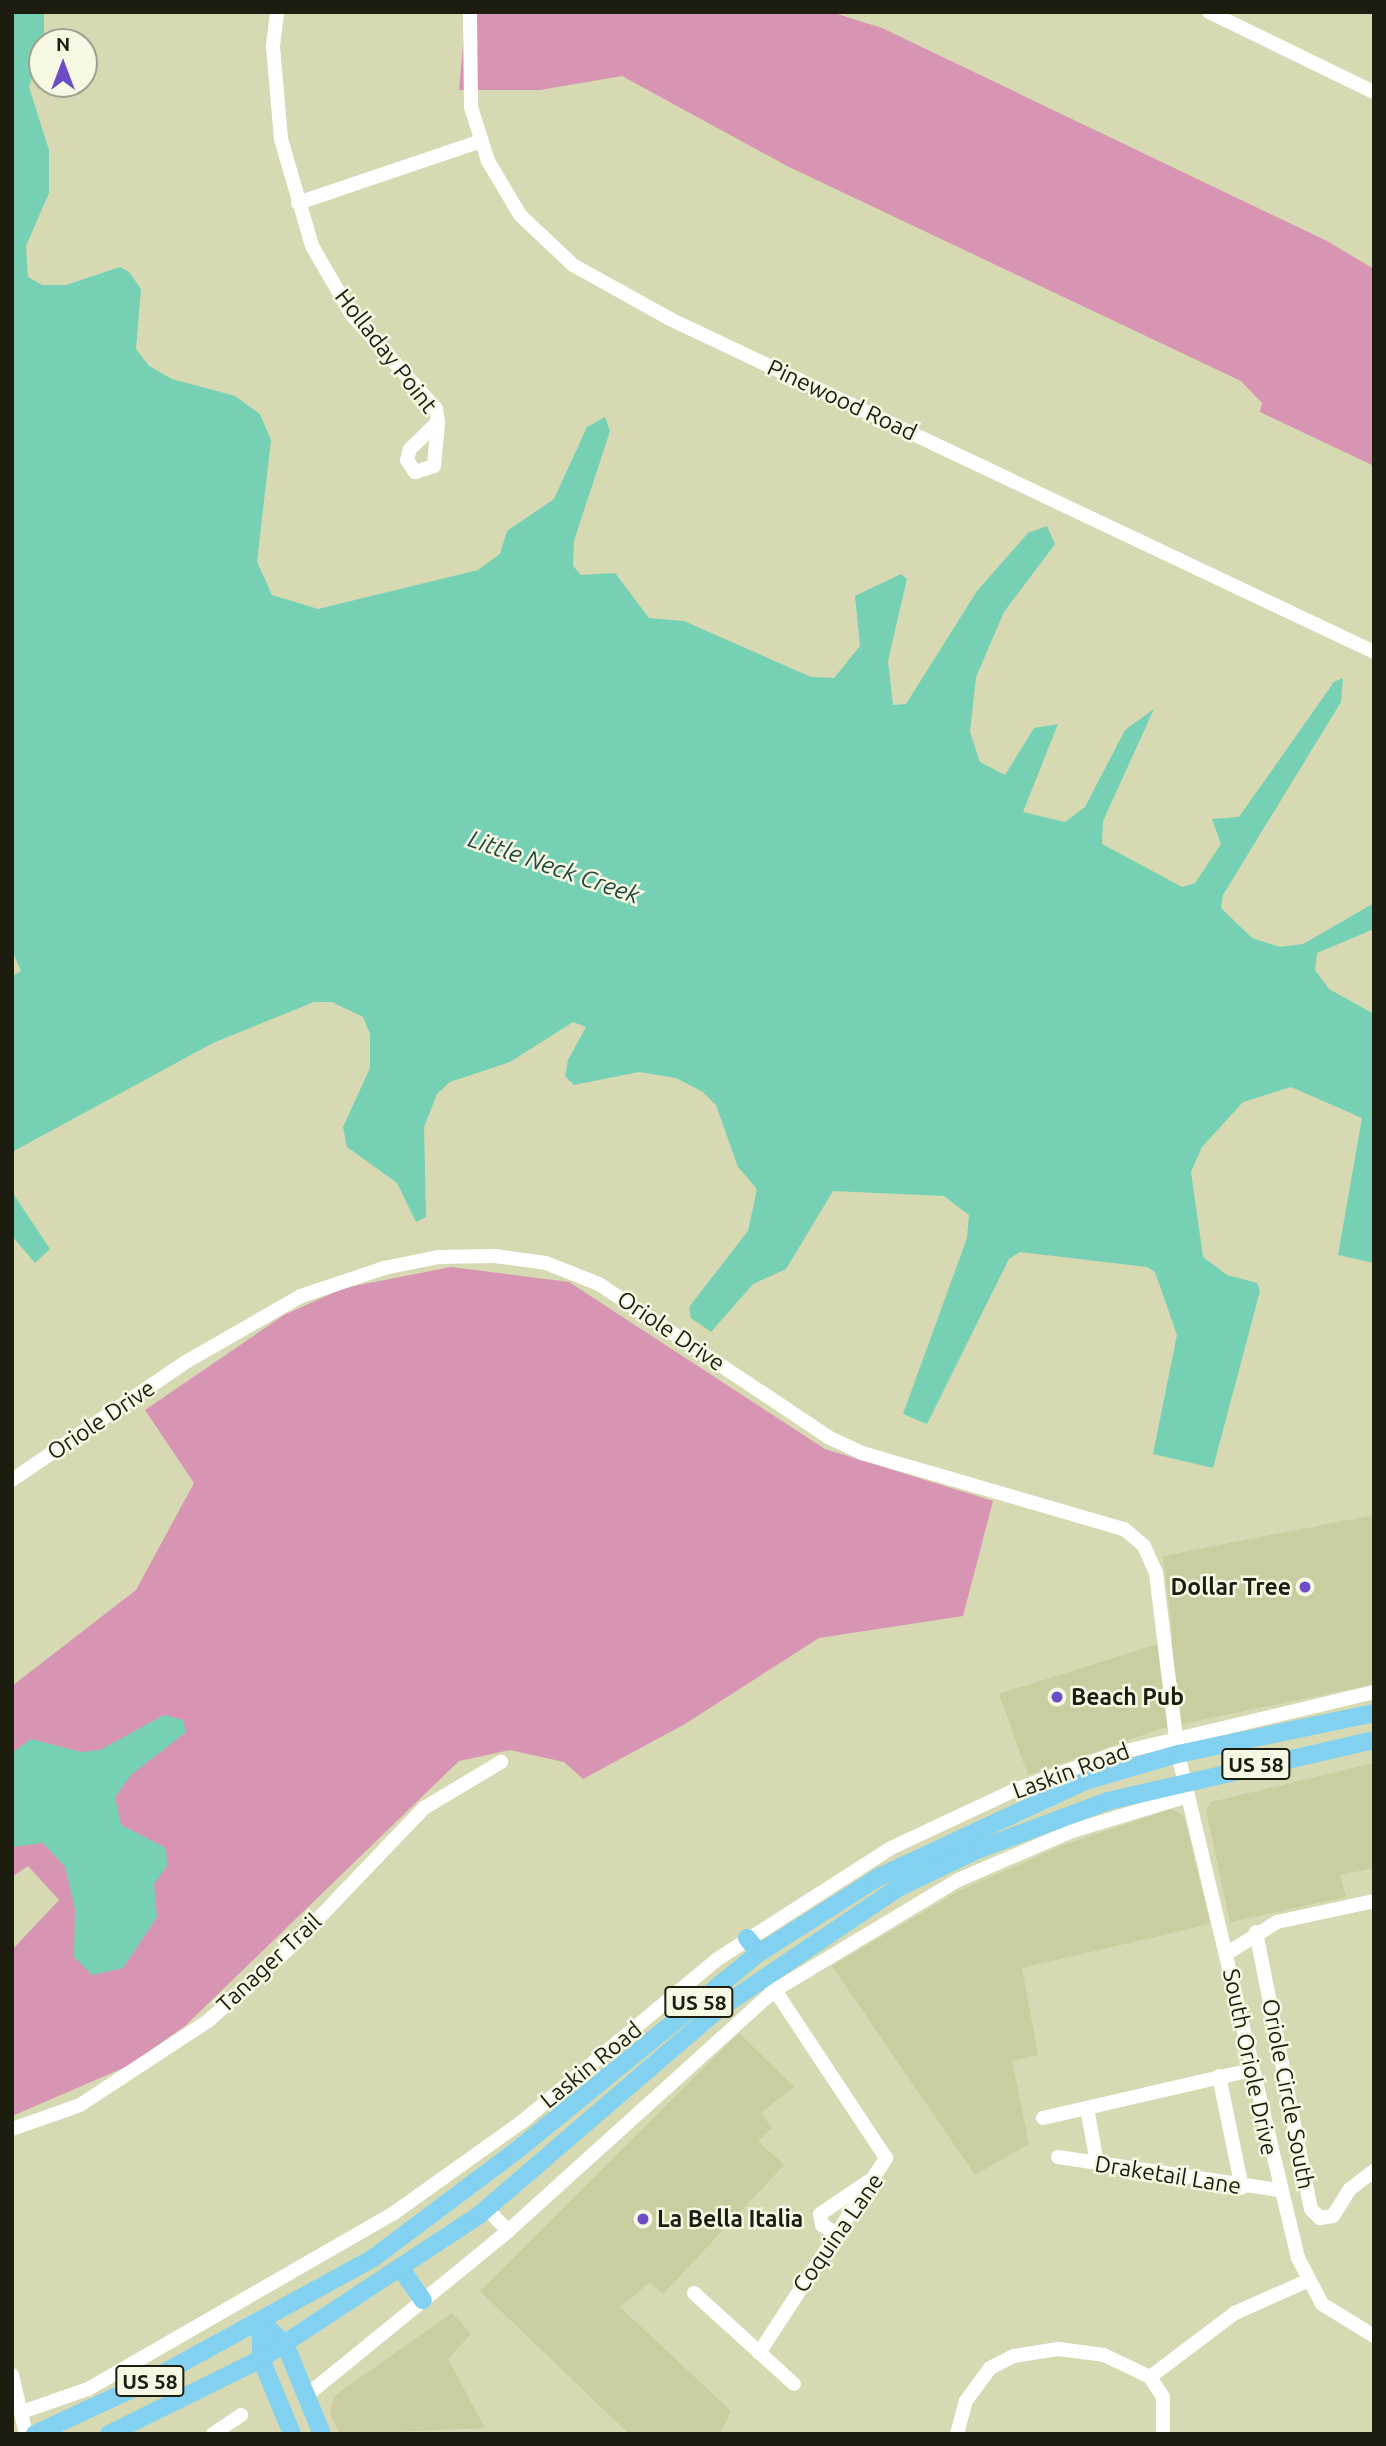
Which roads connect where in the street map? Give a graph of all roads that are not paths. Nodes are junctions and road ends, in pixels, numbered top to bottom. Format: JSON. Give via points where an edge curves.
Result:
{"nodes":[{"id":1,"x":470,"y":12,"type":"edge"},
{"id":2,"x":1209,"y":12,"type":"edge"},
{"id":3,"x":278,"y":13,"type":"edge"},
{"id":4,"x":1374,"y":92,"type":"edge"},
{"id":5,"x":481,"y":141,"type":"junction"},
{"id":6,"x":298,"y":204,"type":"junction"},
{"id":7,"x":438,"y":422,"type":"dead end"},
{"id":8,"x":1374,"y":652,"type":"edge"},
{"id":9,"x":12,"y":1480,"type":"edge"},
{"id":10,"x":1374,"y":1692,"type":"edge"},
{"id":11,"x":1374,"y":1713,"type":"edge"},
{"id":12,"x":1374,"y":1740,"type":"edge"},
{"id":13,"x":1177,"y":1745,"type":"junction"},
{"id":14,"x":501,"y":1762,"type":"dead end"},
{"id":15,"x":1186,"y":1787,"type":"junction"},
{"id":16,"x":1374,"y":1901,"type":"edge"},
{"id":17,"x":1256,"y":1932,"type":"junction"},
{"id":18,"x":747,"y":1938,"type":"junction"},
{"id":19,"x":760,"y":1953,"type":"junction"},
{"id":20,"x":1226,"y":1954,"type":"junction"},
{"id":21,"x":764,"y":1975,"type":"junction"},
{"id":22,"x":775,"y":1990,"type":"junction"},
{"id":23,"x":1251,"y":2070,"type":"junction"},
{"id":24,"x":1219,"y":2077,"type":"junction"},
{"id":25,"x":1087,"y":2108,"type":"junction"},
{"id":26,"x":1043,"y":2118,"type":"dead end"},
{"id":27,"x":12,"y":2129,"type":"edge"},
{"id":28,"x":1058,"y":2157,"type":"dead end"},
{"id":29,"x":1097,"y":2163,"type":"junction"},
{"id":30,"x":1374,"y":2171,"type":"edge"},
{"id":31,"x":880,"y":2175,"type":"junction"},
{"id":32,"x":1242,"y":2188,"type":"junction"},
{"id":33,"x":1279,"y":2190,"type":"junction"},
{"id":34,"x":487,"y":2209,"type":"junction"},
{"id":35,"x":508,"y":2231,"type":"junction"},
{"id":36,"x":835,"y":2233,"type":"junction"},
{"id":37,"x":401,"y":2269,"type":"junction"},
{"id":38,"x":1307,"y":2281,"type":"junction"},
{"id":39,"x":694,"y":2293,"type":"dead end"},
{"id":40,"x":424,"y":2300,"type":"junction"},
{"id":41,"x":250,"y":2301,"type":"junction"},
{"id":42,"x":261,"y":2321,"type":"junction"},
{"id":43,"x":1374,"y":2336,"type":"edge"},
{"id":44,"x":285,"y":2344,"type":"junction"},
{"id":45,"x":759,"y":2353,"type":"junction"},
{"id":46,"x":261,"y":2359,"type":"junction"},
{"id":47,"x":12,"y":2375,"type":"edge"},
{"id":48,"x":1150,"y":2376,"type":"junction"},
{"id":49,"x":794,"y":2384,"type":"dead end"},
{"id":50,"x":306,"y":2396,"type":"junction"},
{"id":51,"x":22,"y":2412,"type":"junction"},
{"id":52,"x":241,"y":2415,"type":"dead end"},
{"id":53,"x":26,"y":2434,"type":"edge"},
{"id":54,"x":35,"y":2434,"type":"edge"},
{"id":55,"x":109,"y":2434,"type":"edge"},
{"id":56,"x":213,"y":2434,"type":"edge"},
{"id":57,"x":292,"y":2434,"type":"edge"},
{"id":58,"x":322,"y":2434,"type":"edge"},
{"id":59,"x":957,"y":2434,"type":"edge"},
{"id":60,"x":1164,"y":2434,"type":"edge"}],
"edges":[{"from":1,"to":5,"type":"street","name":"Pinewood Road","via":[[471,107]]},
{"from":2,"to":4,"type":"street"},
{"from":3,"to":6,"type":"street","name":"Holladay Point","via":[[276,99]]},
{"from":5,"to":6,"type":"street"},
{"from":5,"to":8,"type":"street","name":"Pinewood Road","via":[[520,215],[597,280]]},
{"from":6,"to":7,"type":"street","name":"Holladay Point","via":[[339,294],[390,363],[436,408]]},
{"from":9,"to":13,"type":"street","name":"Oriole Drive","via":[[184,1363],[301,1296],[438,1257],[546,1264],[624,1298],[850,1448],[1109,1523],[1137,1539],[1156,1573]]},
{"from":10,"to":13,"type":"street","name":"Laskin Road"},
{"from":11,"to":13,"type":"main road","name":"Laskin Road","number":"US 58"},
{"from":12,"to":15,"type":"main road","name":"Laskin Road","number":"US 58"},
{"from":13,"to":15,"type":"street","name":"South Oriole Drive"},
{"from":13,"to":18,"type":"street","name":"Laskin Road","via":[[1060,1772],[916,1835]]},
{"from":13,"to":19,"type":"main road","name":"Laskin Road","number":"US 58","via":[[967,1832],[877,1878]]},
{"from":14,"to":27,"type":"street","name":"Tanager Trail","via":[[424,1808],[261,1976],[167,2052],[80,2105]]},
{"from":15,"to":20,"type":"street","name":"South Oriole Drive"},
{"from":15,"to":21,"type":"main road","name":"Laskin Road","number":"US 58","via":[[1047,1822],[937,1868]]},
{"from":15,"to":22,"type":"street","name":"Laskin Road","via":[[969,1875],[888,1917]]},
{"from":16,"to":17,"type":"street"},
{"from":17,"to":20,"type":"street"},
{"from":17,"to":30,"type":"street","name":"Oriole Circle South","via":[[1311,2209],[1320,2218],[1333,2216],[1350,2189]]},
{"from":18,"to":19,"type":"main road"},
{"from":18,"to":41,"type":"street","name":"Laskin Road","via":[[515,2127],[394,2213]]},
{"from":19,"to":42,"type":"main road","name":"Laskin Road","number":"US 58","via":[[516,2151],[372,2259]]},
{"from":20,"to":23,"type":"street","name":"South Oriole Drive"},
{"from":21,"to":22,"type":"street","name":"Coquina Lane"},
{"from":21,"to":34,"type":"main road","name":"Laskin Road","number":"US 58"},
{"from":22,"to":31,"type":"street","name":"Coquina Lane","via":[[885,2150]]},
{"from":22,"to":35,"type":"street","name":"Laskin Road"},
{"from":23,"to":24,"type":"street"},
{"from":23,"to":33,"type":"street","name":"South Oriole Drive"},
{"from":24,"to":25,"type":"street"},
{"from":24,"to":32,"type":"street"},
{"from":25,"to":26,"type":"street"},
{"from":25,"to":29,"type":"street"},
{"from":28,"to":29,"type":"street","name":"Draketail Lane"},
{"from":29,"to":32,"type":"street","name":"Draketail Lane"},
{"from":31,"to":36,"type":"street","name":"Coquina Lane"},
{"from":31,"to":36,"type":"street","via":[[820,2214],[822,2225]]},
{"from":32,"to":33,"type":"street","name":"Draketail Lane"},
{"from":33,"to":38,"type":"street","name":"South Oriole Drive"},
{"from":34,"to":35,"type":"street"},
{"from":34,"to":37,"type":"main road","name":"Laskin Road","number":"US 58"},
{"from":35,"to":40,"type":"street","name":"Laskin Road"},
{"from":36,"to":45,"type":"street","name":"Coquina Lane"},
{"from":37,"to":40,"type":"main road"},
{"from":37,"to":44,"type":"main road","name":"Laskin Road","number":"US 58"},
{"from":38,"to":43,"type":"street","name":"South Oriole Drive","via":[[1334,2317]]},
{"from":38,"to":48,"type":"street","via":[[1235,2313]]},
{"from":39,"to":45,"type":"street"},
{"from":40,"to":50,"type":"street","name":"Laskin Road"},
{"from":41,"to":42,"type":"street"},
{"from":41,"to":51,"type":"street","name":"Laskin Road","via":[[89,2389]]},
{"from":42,"to":44,"type":"main road"},
{"from":42,"to":46,"type":"main road"},
{"from":42,"to":54,"type":"main road","name":"Laskin Road","number":"US 58"},
{"from":44,"to":46,"type":"main road","name":"Laskin Road","number":"US 58"},
{"from":44,"to":50,"type":"main road"},
{"from":45,"to":49,"type":"street"},
{"from":46,"to":55,"type":"main road","name":"Laskin Road","number":"US 58"},
{"from":46,"to":57,"type":"main road"},
{"from":47,"to":51,"type":"street"},
{"from":48,"to":59,"type":"street","via":[[1081,2349],[1014,2356],[975,2386]]},
{"from":48,"to":60,"type":"street","via":[[1163,2397]]},
{"from":50,"to":58,"type":"main road"},
{"from":51,"to":53,"type":"street"},
{"from":52,"to":56,"type":"street"}]}
